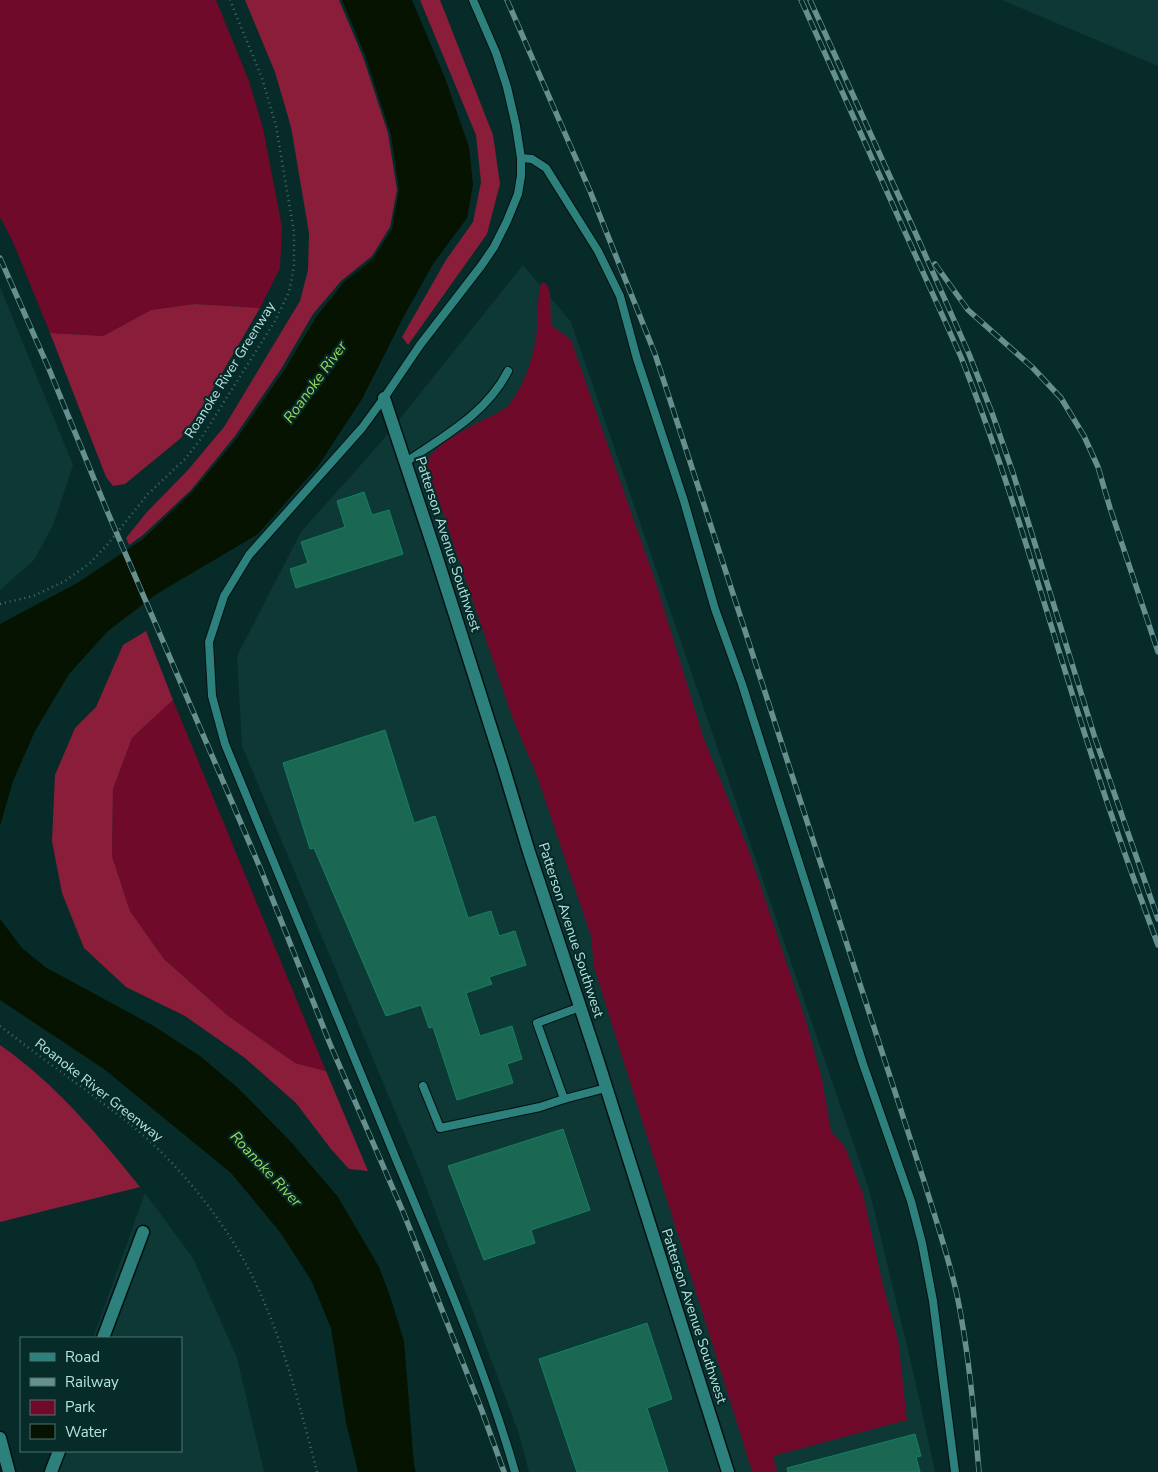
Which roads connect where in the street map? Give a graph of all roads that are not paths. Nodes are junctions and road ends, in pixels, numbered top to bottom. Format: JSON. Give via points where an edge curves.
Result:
{"nodes":[{"id":1,"x":473,"y":0,"type":"edge"},
{"id":2,"x":521,"y":158,"type":"junction"},
{"id":3,"x":508,"y":371,"type":"dead end"},
{"id":4,"x":384,"y":398,"type":"junction"},
{"id":5,"x":406,"y":462,"type":"junction"},
{"id":6,"x":580,"y":1007,"type":"junction"},
{"id":7,"x":423,"y":1086,"type":"dead end"},
{"id":8,"x":606,"y":1088,"type":"junction"},
{"id":9,"x":564,"y":1099,"type":"junction"},
{"id":10,"x":143,"y":1232,"type":"dead end"},
{"id":11,"x":104,"y":1337,"type":"edge"},
{"id":12,"x":0,"y":1438,"type":"edge"},
{"id":13,"x":59,"y":1452,"type":"edge"},
{"id":14,"x":10,"y":1472,"type":"edge"},
{"id":15,"x":51,"y":1472,"type":"edge"},
{"id":16,"x":515,"y":1472,"type":"edge"},
{"id":17,"x":728,"y":1472,"type":"edge"},
{"id":18,"x":955,"y":1472,"type":"edge"}],
"edges":[{"from":1,"to":2,"type":"lane","via":[[507,87]]},
{"from":2,"to":4,"type":"lane","via":[[518,194],[494,247]]},
{"from":2,"to":18,"type":"lane","via":[[532,159],[546,168],[598,251],[620,296],[715,609],[863,1064],[911,1200],[933,1301]]},
{"from":3,"to":5,"type":"lane","via":[[480,410]]},
{"from":4,"to":5,"type":"street","name":"Patterson Avenue Southwest"},
{"from":4,"to":16,"type":"lane","via":[[362,428],[249,555],[224,596],[209,642],[212,696],[224,744],[434,1252],[496,1413]]},
{"from":5,"to":6,"type":"street","name":"Patterson Avenue Southwest"},
{"from":6,"to":8,"type":"street","name":"Patterson Avenue Southwest"},
{"from":6,"to":9,"type":"lane","via":[[537,1023]]},
{"from":7,"to":9,"type":"lane","via":[[440,1128]]},
{"from":8,"to":9,"type":"lane"},
{"from":8,"to":17,"type":"street","name":"Patterson Avenue Southwest"},
{"from":10,"to":11,"type":"street"},
{"from":12,"to":14,"type":"street"},
{"from":13,"to":15,"type":"street"}]}
